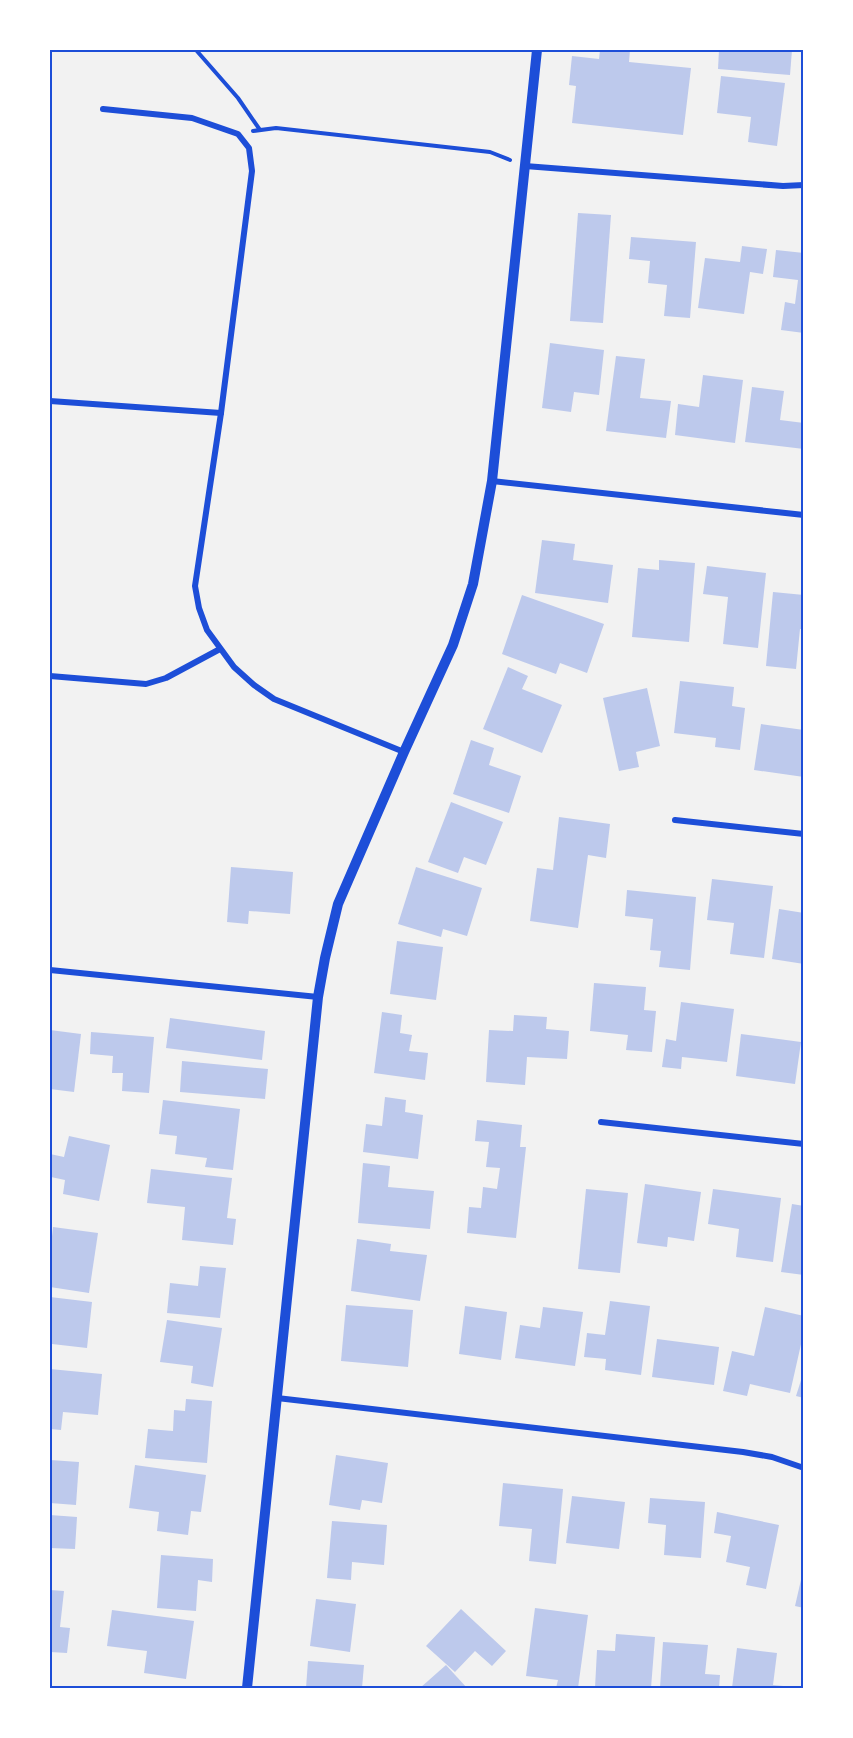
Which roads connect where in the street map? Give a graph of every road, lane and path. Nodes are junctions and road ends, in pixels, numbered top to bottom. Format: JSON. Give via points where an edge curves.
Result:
{"nodes":[{"id":1,"x":195,"y":50,"type":"edge"},
{"id":2,"x":537,"y":50,"type":"edge"},
{"id":3,"x":103,"y":109,"type":"dead end"},
{"id":4,"x":260,"y":130,"type":"junction"},
{"id":5,"x":238,"y":134,"type":"junction"},
{"id":6,"x":525,"y":166,"type":"junction"},
{"id":7,"x":804,"y":185,"type":"edge"},
{"id":8,"x":50,"y":401,"type":"edge"},
{"id":9,"x":221,"y":413,"type":"junction"},
{"id":10,"x":492,"y":481,"type":"junction"},
{"id":11,"x":804,"y":515,"type":"edge"},
{"id":12,"x":220,"y":649,"type":"junction"},
{"id":13,"x":50,"y":676,"type":"edge"},
{"id":14,"x":404,"y":752,"type":"junction"},
{"id":15,"x":675,"y":820,"type":"dead end"},
{"id":16,"x":804,"y":834,"type":"edge"},
{"id":17,"x":50,"y":970,"type":"edge"},
{"id":18,"x":318,"y":997,"type":"junction"},
{"id":19,"x":601,"y":1122,"type":"dead end"},
{"id":20,"x":804,"y":1144,"type":"edge"},
{"id":21,"x":277,"y":1398,"type":"junction"},
{"id":22,"x":804,"y":1468,"type":"edge"},
{"id":23,"x":247,"y":1689,"type":"edge"}],
"edges":[{"from":1,"to":4,"type":"path","via":[[238,98]]},
{"from":2,"to":6,"type":"street"},
{"from":3,"to":5,"type":"street","via":[[192,118]]},
{"from":4,"to":5,"type":"path"},
{"from":4,"to":6,"type":"path","via":[[276,128],[490,152]]},
{"from":5,"to":9,"type":"street","via":[[249,148],[252,171]]},
{"from":6,"to":7,"type":"street"},
{"from":6,"to":10,"type":"street"},
{"from":8,"to":9,"type":"street"},
{"from":9,"to":12,"type":"street","via":[[195,586],[207,630]]},
{"from":10,"to":11,"type":"street"},
{"from":10,"to":14,"type":"street","via":[[463,618]]},
{"from":12,"to":13,"type":"street","via":[[166,678],[146,684]]},
{"from":12,"to":14,"type":"street","via":[[234,667],[274,699]]},
{"from":14,"to":18,"type":"street","via":[[338,904]]},
{"from":15,"to":16,"type":"street"},
{"from":17,"to":18,"type":"street"},
{"from":18,"to":21,"type":"street"},
{"from":19,"to":20,"type":"street"},
{"from":21,"to":22,"type":"street","via":[[743,1452]]},
{"from":21,"to":23,"type":"street"}]}
